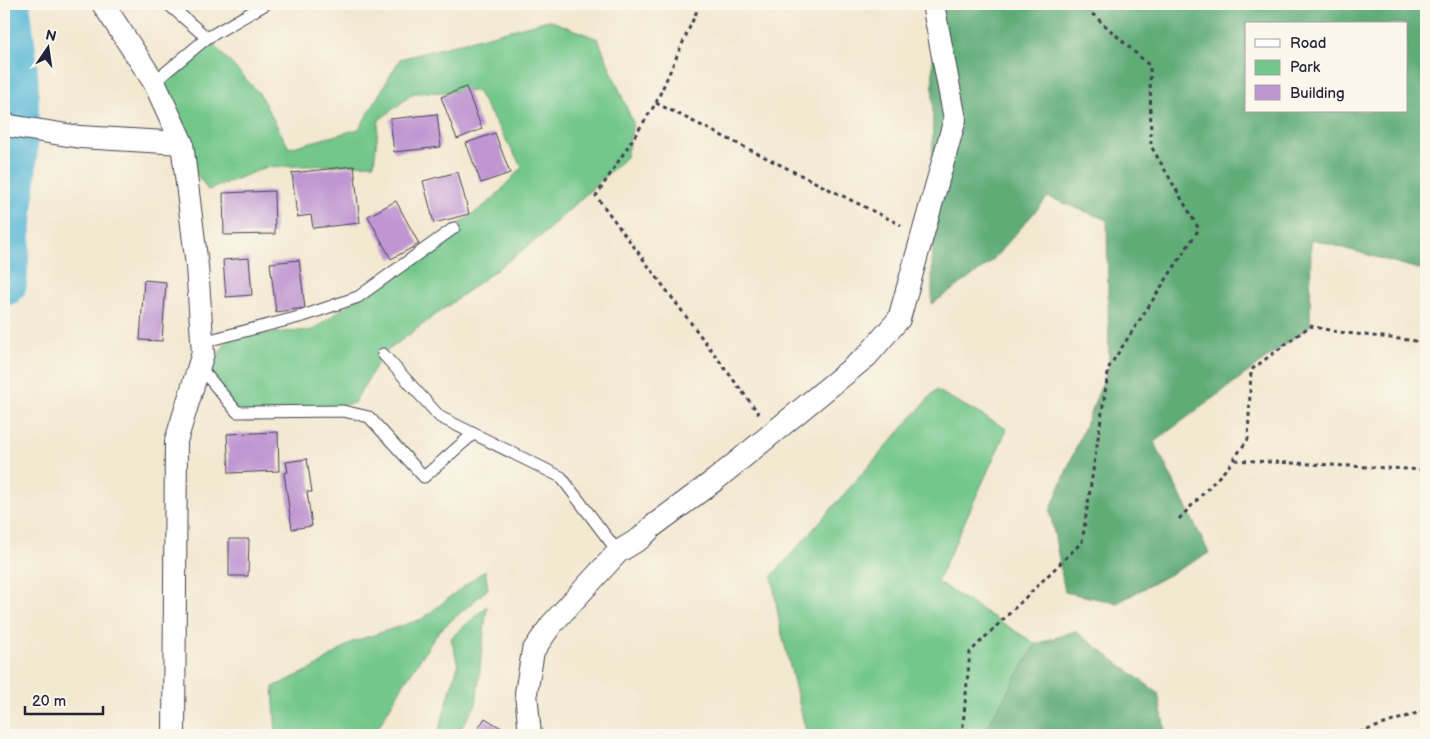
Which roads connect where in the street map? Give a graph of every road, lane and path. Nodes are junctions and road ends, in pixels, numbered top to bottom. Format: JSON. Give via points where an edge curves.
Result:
{"nodes":[{"id":1,"x":103,"y":4,"type":"edge"},
{"id":2,"x":168,"y":4,"type":"edge"},
{"id":3,"x":266,"y":4,"type":"edge"},
{"id":4,"x":700,"y":4,"type":"edge"},
{"id":5,"x":933,"y":4,"type":"edge"},
{"id":6,"x":1087,"y":4,"type":"edge"},
{"id":7,"x":207,"y":38,"type":"junction"},
{"id":8,"x":154,"y":82,"type":"junction"},
{"id":9,"x":656,"y":102,"type":"junction"},
{"id":10,"x":4,"y":125,"type":"edge"},
{"id":11,"x":182,"y":143,"type":"junction"},
{"id":12,"x":454,"y":228,"type":"dead end"},
{"id":13,"x":921,"y":235,"type":"junction"},
{"id":14,"x":202,"y":342,"type":"junction"},
{"id":15,"x":1426,"y":342,"type":"edge"},
{"id":16,"x":383,"y":354,"type":"dead end"},
{"id":17,"x":199,"y":366,"type":"junction"},
{"id":18,"x":773,"y":432,"type":"junction"},
{"id":19,"x":473,"y":434,"type":"junction"},
{"id":20,"x":1234,"y":460,"type":"junction"},
{"id":21,"x":1426,"y":470,"type":"edge"},
{"id":22,"x":1179,"y":519,"type":"dead end"},
{"id":23,"x":618,"y":552,"type":"junction"},
{"id":24,"x":1426,"y":710,"type":"edge"},
{"id":25,"x":174,"y":735,"type":"edge"},
{"id":26,"x":530,"y":735,"type":"edge"},
{"id":27,"x":962,"y":735,"type":"edge"},
{"id":28,"x":1352,"y":735,"type":"edge"}],
"edges":[{"from":1,"to":8,"type":"street"},
{"from":2,"to":7,"type":"lane"},
{"from":3,"to":7,"type":"lane"},
{"from":4,"to":9,"type":"path"},
{"from":5,"to":13,"type":"street","via":[[955,119]]},
{"from":6,"to":27,"type":"path","via":[[1088,10],[1150,66],[1151,146],[1199,229],[1109,367],[1082,542],[970,652]]},
{"from":7,"to":8,"type":"lane"},
{"from":8,"to":11,"type":"street"},
{"from":9,"to":13,"type":"path"},
{"from":9,"to":18,"type":"path","via":[[596,196]]},
{"from":10,"to":11,"type":"street","via":[[80,137]]},
{"from":11,"to":14,"type":"street","via":[[197,266]]},
{"from":12,"to":14,"type":"lane","via":[[358,297],[303,316]]},
{"from":13,"to":18,"type":"street","via":[[899,319],[867,356]]},
{"from":14,"to":17,"type":"street"},
{"from":15,"to":20,"type":"path","via":[[1310,326],[1251,370],[1248,439]]},
{"from":16,"to":19,"type":"lane","via":[[440,417]]},
{"from":17,"to":19,"type":"lane","via":[[237,412],[343,411],[369,417],[424,477]]},
{"from":17,"to":25,"type":"street","via":[[176,441]]},
{"from":18,"to":23,"type":"street","via":[[641,538]]},
{"from":19,"to":23,"type":"lane","via":[[561,477]]},
{"from":20,"to":21,"type":"path"},
{"from":20,"to":22,"type":"path"},
{"from":23,"to":26,"type":"street","via":[[551,625],[533,651],[526,693]]},
{"from":24,"to":28,"type":"path"}]}
